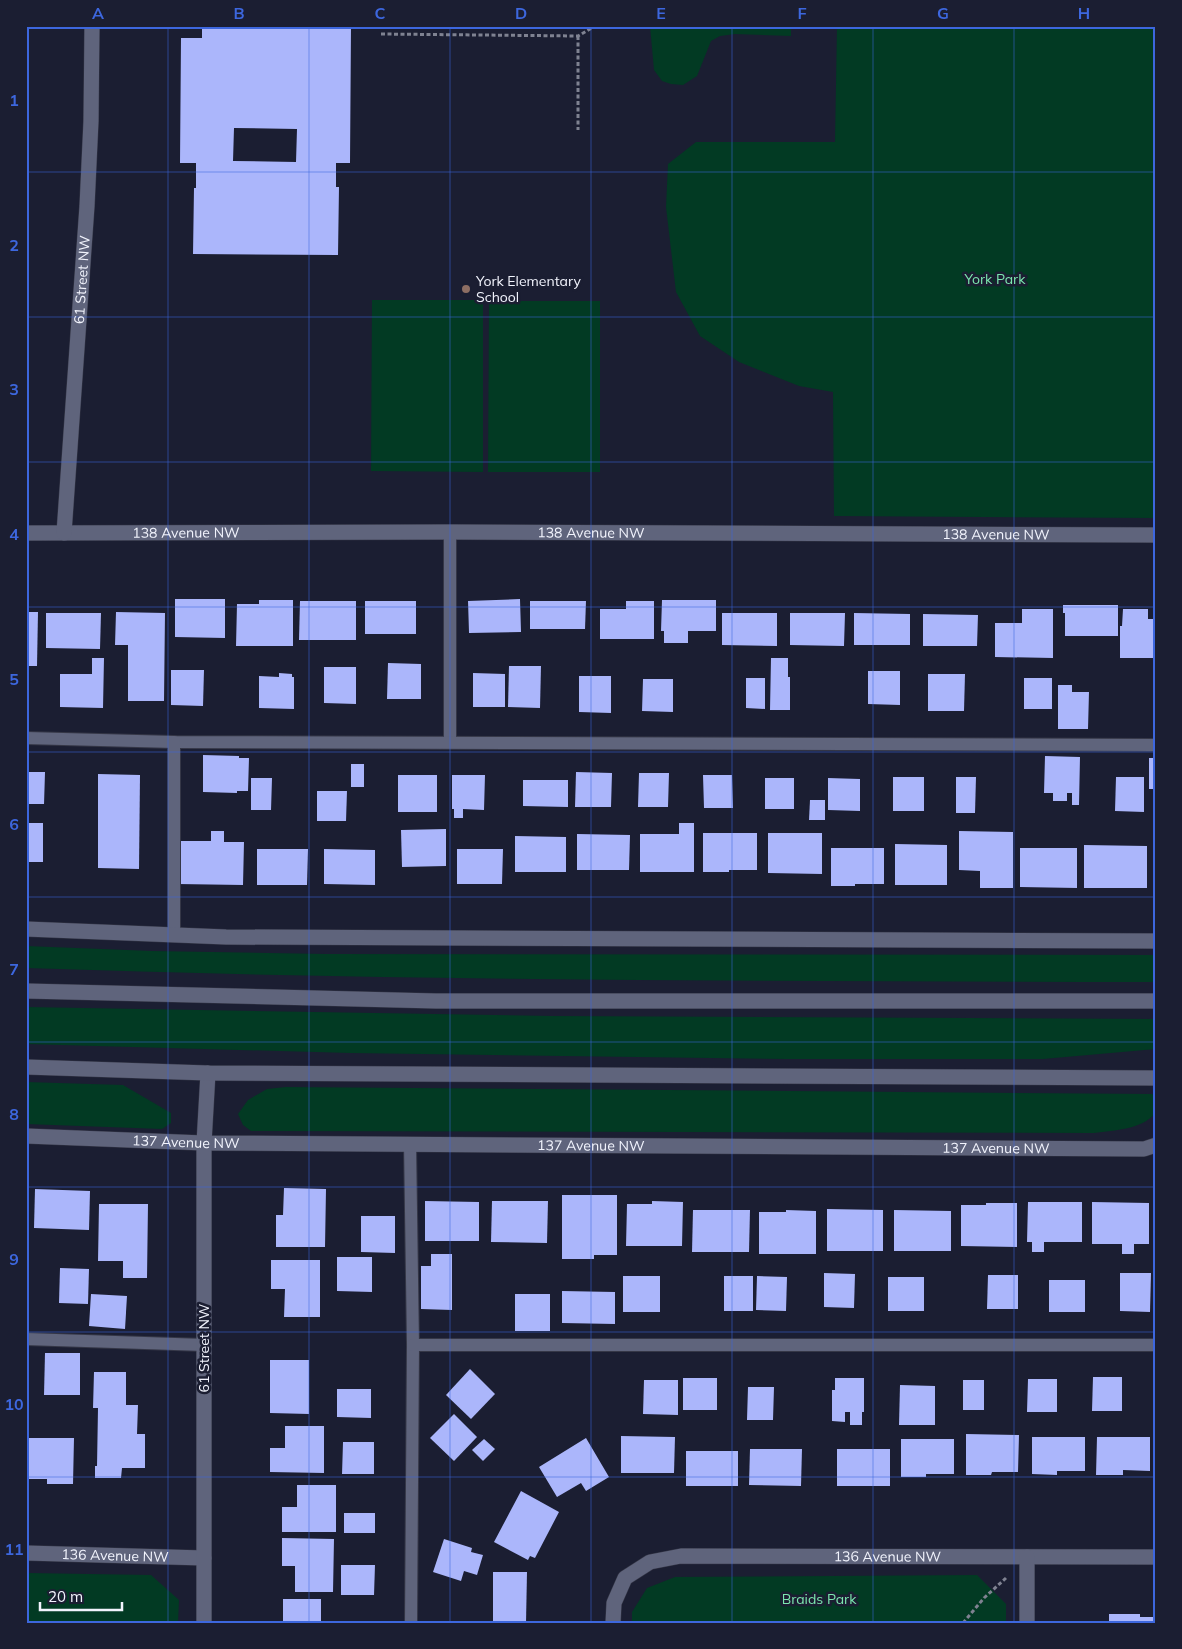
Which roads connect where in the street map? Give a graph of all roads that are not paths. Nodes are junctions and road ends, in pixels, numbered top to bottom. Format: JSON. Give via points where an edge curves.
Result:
{"nodes":[{"id":1,"x":92,"y":26,"type":"edge"},
{"id":2,"x":450,"y":532,"type":"junction"},
{"id":3,"x":26,"y":533,"type":"edge"},
{"id":4,"x":64,"y":533,"type":"junction"},
{"id":5,"x":1156,"y":535,"type":"edge"},
{"id":6,"x":26,"y":738,"type":"edge"},
{"id":7,"x":174,"y":742,"type":"junction"},
{"id":8,"x":450,"y":742,"type":"junction"},
{"id":9,"x":1156,"y":745,"type":"edge"},
{"id":10,"x":26,"y":929,"type":"edge"},
{"id":11,"x":174,"y":935,"type":"junction"},
{"id":12,"x":1156,"y":941,"type":"edge"},
{"id":13,"x":26,"y":991,"type":"edge"},
{"id":14,"x":1156,"y":1002,"type":"edge"},
{"id":15,"x":26,"y":1067,"type":"edge"},
{"id":16,"x":208,"y":1073,"type":"junction"},
{"id":17,"x":1156,"y":1078,"type":"edge"},
{"id":18,"x":26,"y":1136,"type":"edge"},
{"id":19,"x":204,"y":1143,"type":"junction"},
{"id":20,"x":410,"y":1144,"type":"junction"},
{"id":21,"x":1156,"y":1145,"type":"edge"},
{"id":22,"x":26,"y":1339,"type":"edge"},
{"id":23,"x":204,"y":1345,"type":"junction"},
{"id":24,"x":413,"y":1345,"type":"junction"},
{"id":25,"x":1156,"y":1345,"type":"edge"},
{"id":26,"x":26,"y":1553,"type":"edge"},
{"id":27,"x":1028,"y":1557,"type":"junction"},
{"id":28,"x":1156,"y":1557,"type":"edge"},
{"id":29,"x":204,"y":1558,"type":"junction"},
{"id":30,"x":204,"y":1623,"type":"edge"},
{"id":31,"x":411,"y":1623,"type":"edge"},
{"id":32,"x":613,"y":1623,"type":"edge"},
{"id":33,"x":1027,"y":1623,"type":"edge"}],
"edges":[{"from":1,"to":4,"type":"street","name":"61 Street NW","via":[[87,206]]},
{"from":2,"to":4,"type":"street","name":"138 Avenue NW"},
{"from":2,"to":5,"type":"street","name":"138 Avenue NW"},
{"from":2,"to":8,"type":"lane"},
{"from":3,"to":4,"type":"street","name":"138 Avenue NW"},
{"from":6,"to":7,"type":"lane"},
{"from":7,"to":8,"type":"lane"},
{"from":7,"to":11,"type":"lane"},
{"from":8,"to":9,"type":"lane"},
{"from":10,"to":11,"type":"street"},
{"from":11,"to":12,"type":"street"},
{"from":13,"to":14,"type":"street","via":[[436,1002]]},
{"from":15,"to":16,"type":"street"},
{"from":16,"to":17,"type":"street"},
{"from":16,"to":19,"type":"street","name":"61 Street NW"},
{"from":18,"to":19,"type":"street","name":"137 Avenue NW"},
{"from":19,"to":20,"type":"street","name":"137 Avenue NW"},
{"from":19,"to":23,"type":"street","name":"61 Street NW"},
{"from":20,"to":21,"type":"street","name":"137 Avenue NW","via":[[1134,1149]]},
{"from":20,"to":24,"type":"lane"},
{"from":22,"to":23,"type":"lane"},
{"from":23,"to":29,"type":"street","name":"61 Street NW"},
{"from":24,"to":25,"type":"lane"},
{"from":24,"to":31,"type":"lane"},
{"from":26,"to":29,"type":"street","name":"136 Avenue NW"},
{"from":27,"to":28,"type":"street","name":"136 Avenue NW"},
{"from":27,"to":32,"type":"street","name":"136 Avenue NW","via":[[681,1556],[650,1562],[625,1578],[614,1603]]},
{"from":27,"to":33,"type":"street"},
{"from":29,"to":30,"type":"street","name":"61 Street NW"}]}
